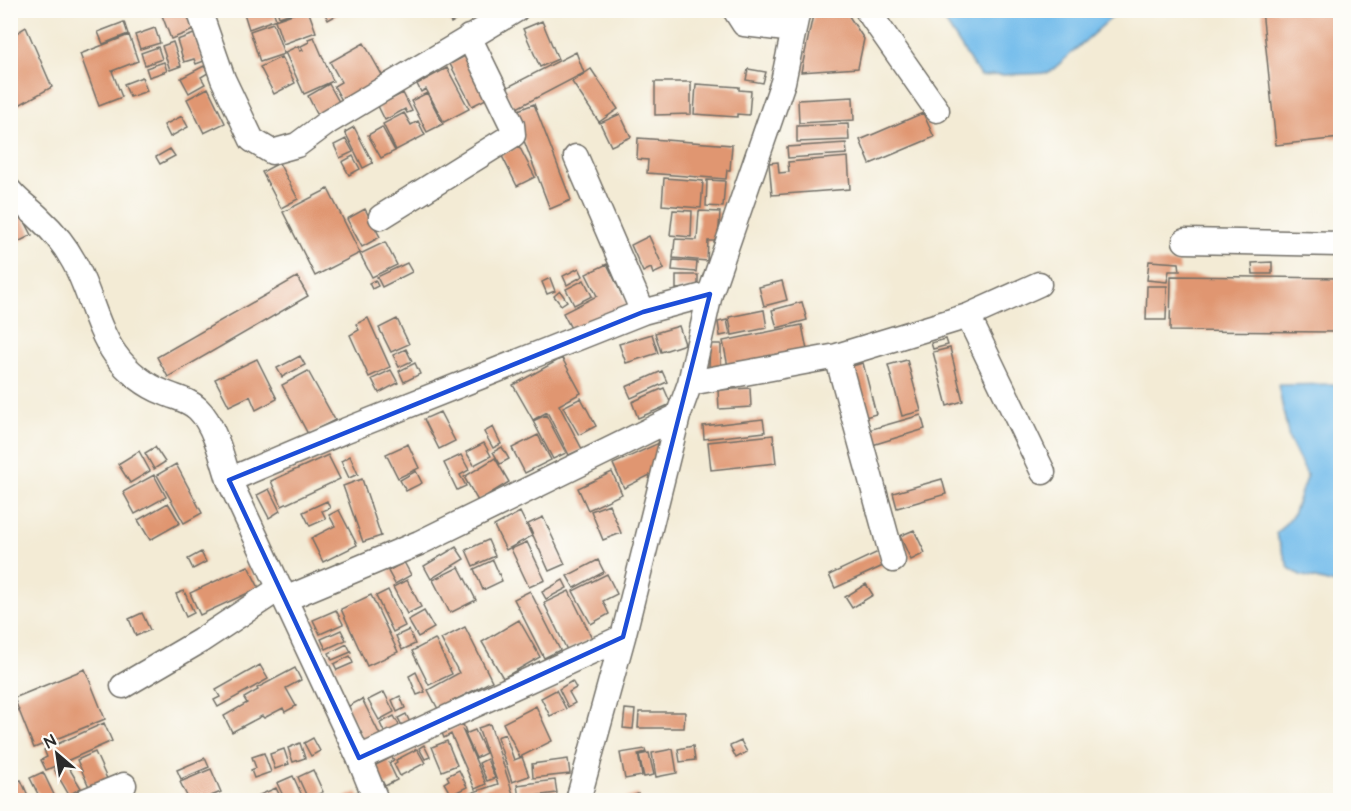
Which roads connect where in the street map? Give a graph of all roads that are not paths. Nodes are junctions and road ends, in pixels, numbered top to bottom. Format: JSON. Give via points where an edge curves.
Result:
{"nodes":[{"id":1,"x":199,"y":10,"type":"edge"},
{"id":2,"x":516,"y":10,"type":"edge"},
{"id":3,"x":735,"y":10,"type":"edge"},
{"id":4,"x":867,"y":10,"type":"edge"},
{"id":5,"x":796,"y":20,"type":"edge"},
{"id":6,"x":469,"y":37,"type":"junction"},
{"id":7,"x":937,"y":110,"type":"dead end"},
{"id":8,"x":576,"y":157,"type":"dead end"},
{"id":9,"x":10,"y":191,"type":"edge"},
{"id":10,"x":381,"y":217,"type":"dead end"},
{"id":11,"x":1185,"y":241,"type":"dead end"},
{"id":12,"x":1341,"y":244,"type":"edge"},
{"id":13,"x":1039,"y":284,"type":"dead end"},
{"id":14,"x":710,"y":294,"type":"junction"},
{"id":15,"x":644,"y":312,"type":"junction"},
{"id":16,"x":968,"y":316,"type":"junction"},
{"id":17,"x":837,"y":356,"type":"junction"},
{"id":18,"x":690,"y":383,"type":"junction"},
{"id":19,"x":678,"y":416,"type":"junction"},
{"id":20,"x":1043,"y":472,"type":"dead end"},
{"id":21,"x":229,"y":480,"type":"junction"},
{"id":22,"x":893,"y":560,"type":"dead end"},
{"id":23,"x":283,"y":593,"type":"junction"},
{"id":24,"x":623,"y":637,"type":"junction"},
{"id":25,"x":123,"y":686,"type":"dead end"},
{"id":26,"x":359,"y":758,"type":"junction"},
{"id":27,"x":124,"y":785,"type":"dead end"},
{"id":28,"x":87,"y":801,"type":"edge"},
{"id":29,"x":376,"y":801,"type":"edge"},
{"id":30,"x":578,"y":801,"type":"edge"}],
"edges":[{"from":1,"to":6,"type":"street","via":[[223,79],[252,140],[272,152],[297,144]]},
{"from":2,"to":6,"type":"street"},
{"from":3,"to":5,"type":"street","via":[[744,24]]},
{"from":4,"to":7,"type":"street"},
{"from":5,"to":14,"type":"street","via":[[783,82]]},
{"from":6,"to":10,"type":"street","via":[[512,124],[513,135]]},
{"from":8,"to":15,"type":"street"},
{"from":9,"to":21,"type":"street","via":[[69,254],[115,354],[134,375],[198,408],[222,456]]},
{"from":11,"to":12,"type":"street"},
{"from":13,"to":16,"type":"street"},
{"from":14,"to":15,"type":"street"},
{"from":14,"to":18,"type":"street"},
{"from":15,"to":21,"type":"street","via":[[344,430]]},
{"from":16,"to":17,"type":"street"},
{"from":16,"to":20,"type":"street"},
{"from":17,"to":18,"type":"street"},
{"from":17,"to":22,"type":"street"},
{"from":18,"to":19,"type":"street"},
{"from":19,"to":23,"type":"street","via":[[419,543]]},
{"from":19,"to":24,"type":"street"},
{"from":21,"to":23,"type":"street"},
{"from":23,"to":25,"type":"street"},
{"from":23,"to":26,"type":"street"},
{"from":24,"to":26,"type":"street"},
{"from":24,"to":30,"type":"street"},
{"from":26,"to":29,"type":"street"},
{"from":27,"to":28,"type":"street"}]}
